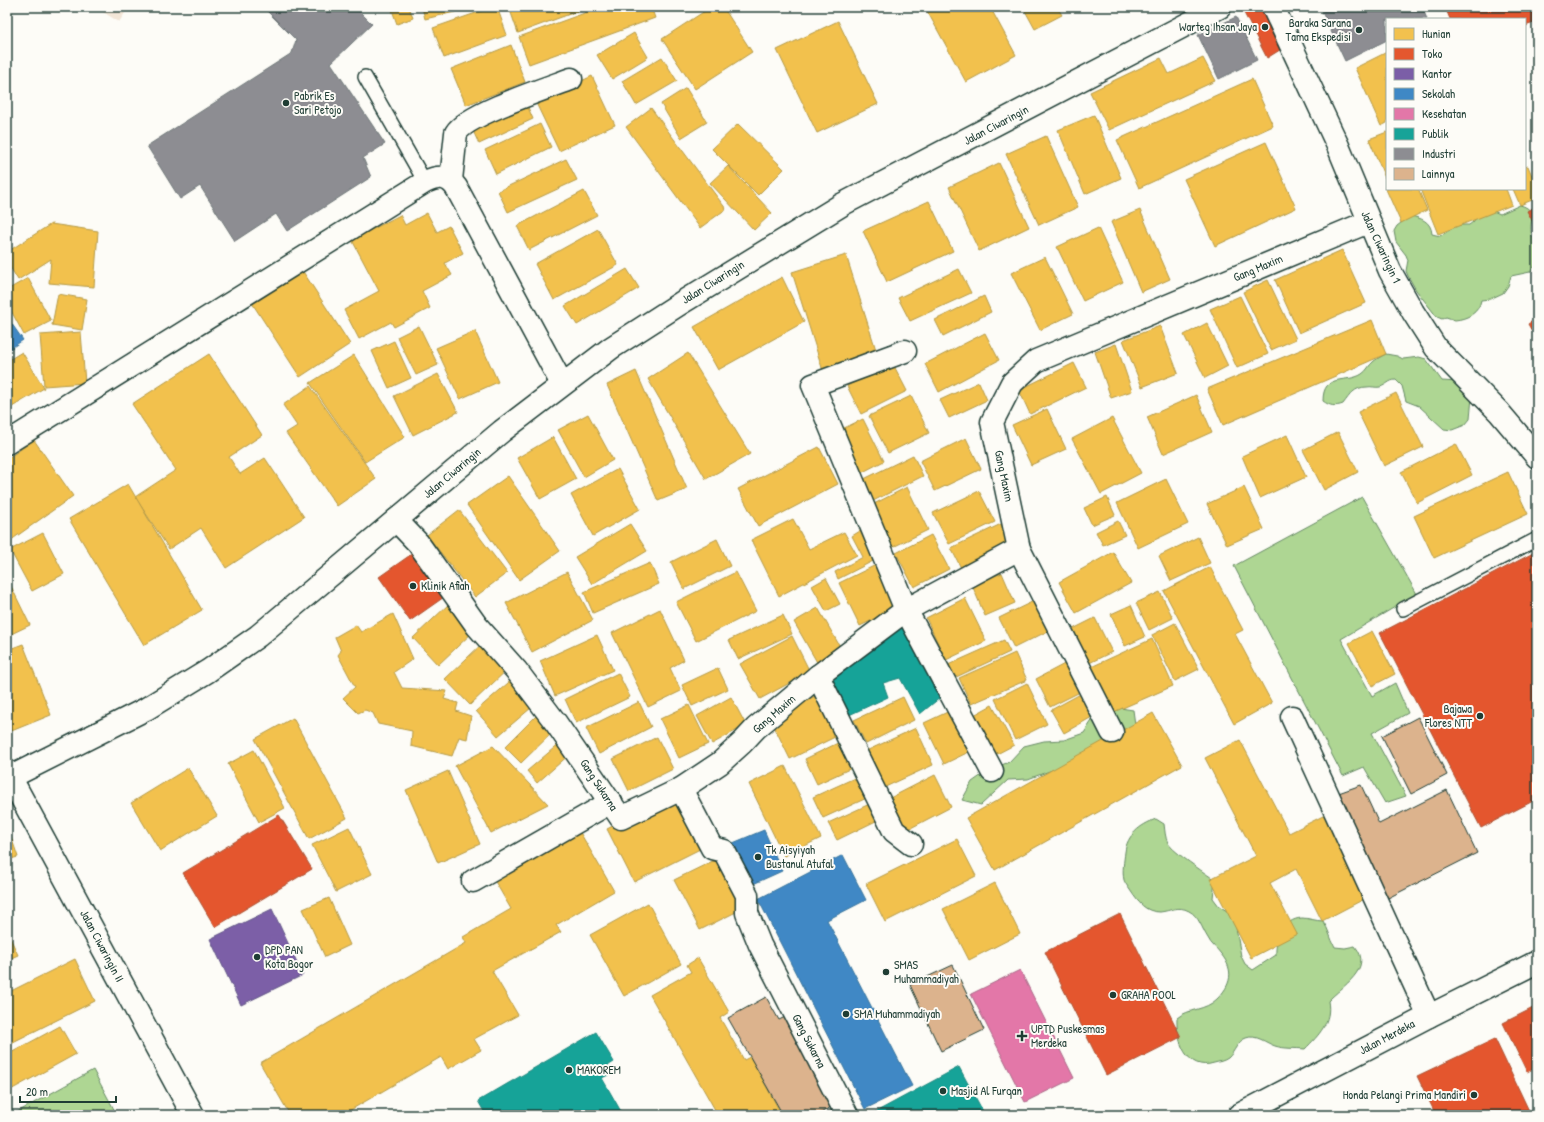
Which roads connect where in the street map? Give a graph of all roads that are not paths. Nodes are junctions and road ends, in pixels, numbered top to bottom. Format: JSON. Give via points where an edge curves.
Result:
{"nodes":[{"id":1,"x":1220,"y":7,"type":"edge"},
{"id":2,"x":1273,"y":7,"type":"edge"},
{"id":3,"x":365,"y":78,"type":"dead end"},
{"id":4,"x":571,"y":78,"type":"dead end"},
{"id":5,"x":451,"y":180,"type":"junction"},
{"id":6,"x":425,"y":182,"type":"junction"},
{"id":7,"x":1368,"y":222,"type":"junction"},
{"id":8,"x":904,"y":351,"type":"dead end"},
{"id":9,"x":562,"y":384,"type":"junction"},
{"id":10,"x":7,"y":443,"type":"edge"},
{"id":11,"x":1537,"y":457,"type":"edge"},
{"id":12,"x":396,"y":520,"type":"junction"},
{"id":13,"x":1537,"y":539,"type":"edge"},
{"id":14,"x":1019,"y":549,"type":"junction"},
{"id":15,"x":1403,"y":609,"type":"dead end"},
{"id":16,"x":906,"y":610,"type":"junction"},
{"id":17,"x":818,"y":676,"type":"junction"},
{"id":18,"x":1292,"y":717,"type":"dead end"},
{"id":19,"x":1112,"y":732,"type":"dead end"},
{"id":20,"x":992,"y":771,"type":"dead end"},
{"id":21,"x":8,"y":776,"type":"edge"},
{"id":22,"x":680,"y":789,"type":"junction"},
{"id":23,"x":611,"y":802,"type":"junction"},
{"id":24,"x":911,"y":844,"type":"dead end"},
{"id":25,"x":473,"y":882,"type":"dead end"},
{"id":26,"x":1537,"y":962,"type":"edge"},
{"id":27,"x":1428,"y":1016,"type":"junction"},
{"id":28,"x":194,"y":1115,"type":"edge"},
{"id":29,"x":847,"y":1115,"type":"edge"},
{"id":30,"x":1239,"y":1115,"type":"edge"}],
"edges":[{"from":1,"to":9,"type":"street","name":"Jalan Ciwaringin","via":[[843,204],[629,336]]},
{"from":2,"to":7,"type":"street","name":"Jalan Ciwaringin 1","via":[[1338,146]]},
{"from":3,"to":6,"type":"lane"},
{"from":4,"to":5,"type":"street","via":[[492,110],[460,128],[456,134]]},
{"from":5,"to":6,"type":"street","via":[[436,177]]},
{"from":5,"to":9,"type":"street"},
{"from":6,"to":10,"type":"street"},
{"from":7,"to":11,"type":"street","name":"Jalan Ciwaringin 1","via":[[1390,271],[1436,348],[1499,412]]},
{"from":7,"to":14,"type":"street","name":"Gang Maxim","via":[[1036,362],[1012,383],[992,422]]},
{"from":8,"to":16,"type":"street","via":[[813,385]]},
{"from":9,"to":12,"type":"street","name":"Jalan Ciwaringin"},
{"from":12,"to":21,"type":"street","name":"Jalan Ciwaringin","via":[[258,636],[208,671],[146,709]]},
{"from":12,"to":23,"type":"street","name":"Gang Sukarna","via":[[425,552],[477,626],[516,670]]},
{"from":13,"to":15,"type":"lane"},
{"from":14,"to":16,"type":"street","name":"Gang Maxim"},
{"from":14,"to":19,"type":"street"},
{"from":16,"to":17,"type":"street","name":"Gang Maxim"},
{"from":16,"to":20,"type":"street"},
{"from":17,"to":22,"type":"street","name":"Gang Maxim","via":[[756,728],[720,763]]},
{"from":17,"to":24,"type":"street","via":[[894,830]]},
{"from":18,"to":27,"type":"street"},
{"from":21,"to":28,"type":"street","name":"Jalan Ciwaringin II"},
{"from":22,"to":23,"type":"street","name":"Gang Sukarna","via":[[624,818],[618,816]]},
{"from":22,"to":29,"type":"street","name":"Gang Sukarna","via":[[712,848],[724,851],[747,895],[747,913],[760,945]]},
{"from":23,"to":25,"type":"street"},
{"from":26,"to":27,"type":"street","name":"Jalan Merdeka"},
{"from":27,"to":30,"type":"street","name":"Jalan Merdeka"}]}
